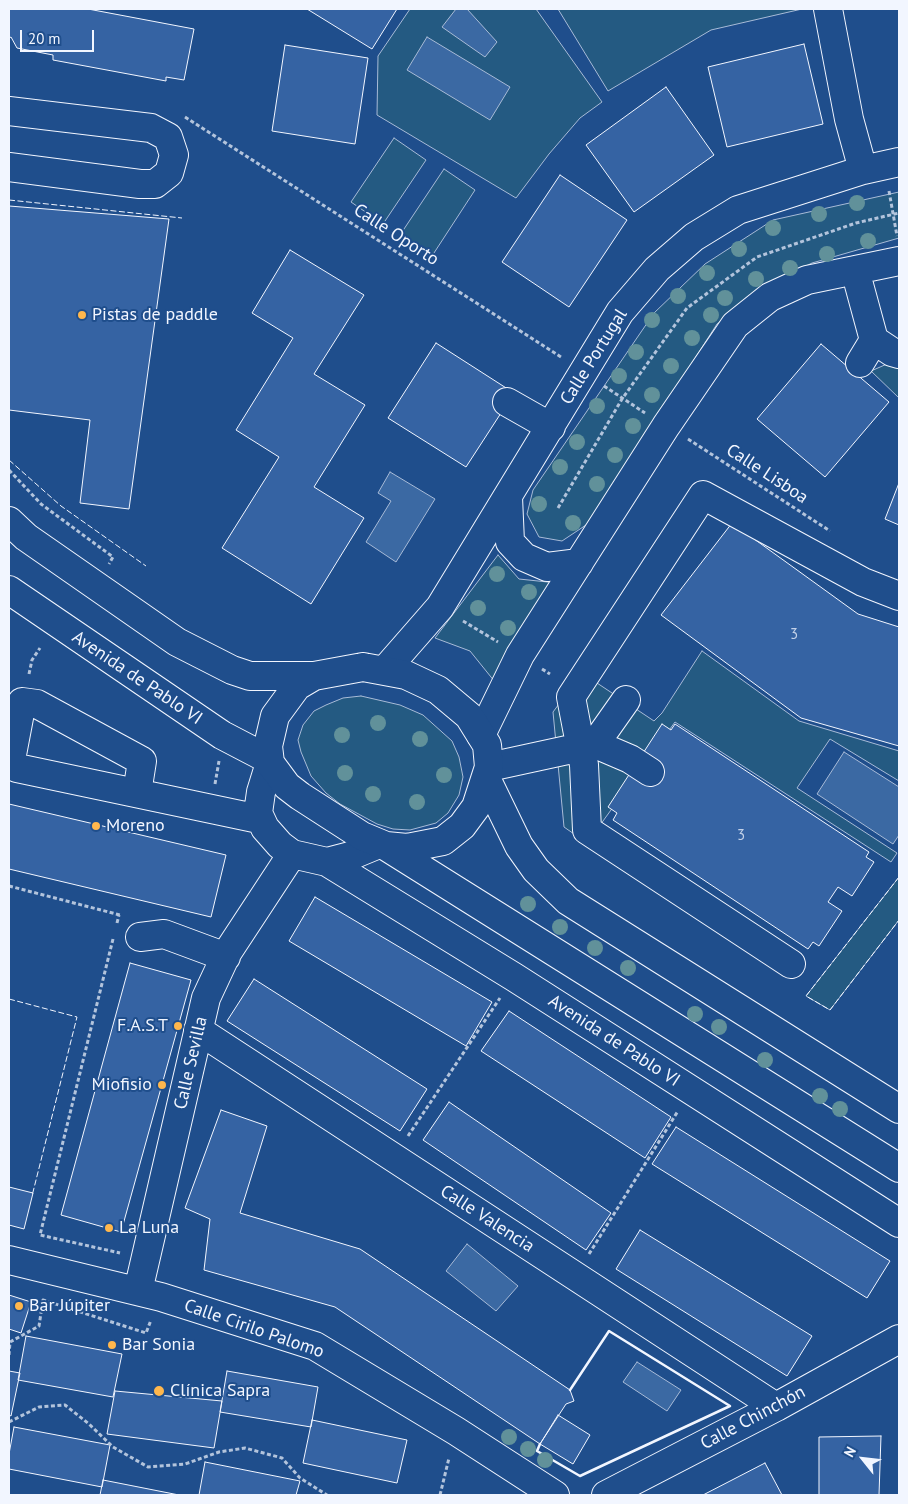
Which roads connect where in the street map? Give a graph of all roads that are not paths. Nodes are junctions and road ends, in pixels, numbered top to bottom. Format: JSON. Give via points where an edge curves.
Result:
{"nodes":[{"id":1,"x":828,"y":9,"type":"edge"},
{"id":2,"x":9,"y":111,"type":"edge"},
{"id":3,"x":899,"y":162,"type":"edge"},
{"id":4,"x":9,"y":168,"type":"edge"},
{"id":5,"x":863,"y":170,"type":"junction"},
{"id":6,"x":899,"y":250,"type":"edge"},
{"id":7,"x":855,"y":270,"type":"junction"},
{"id":8,"x":874,"y":340,"type":"junction"},
{"id":9,"x":899,"y":354,"type":"edge"},
{"id":10,"x":860,"y":363,"type":"dead end"},
{"id":11,"x":507,"y":402,"type":"dead end"},
{"id":12,"x":551,"y":427,"type":"junction"},
{"id":13,"x":508,"y":497,"type":"junction"},
{"id":14,"x":9,"y":521,"type":"edge"},
{"id":15,"x":579,"y":563,"type":"junction"},
{"id":16,"x":9,"y":590,"type":"edge"},
{"id":17,"x":899,"y":596,"type":"edge"},
{"id":18,"x":385,"y":670,"type":"junction"},
{"id":19,"x":314,"y":676,"type":"junction"},
{"id":20,"x":626,"y":700,"type":"dead end"},
{"id":21,"x":482,"y":735,"type":"junction"},
{"id":22,"x":588,"y":745,"type":"junction"},
{"id":23,"x":269,"y":761,"type":"junction"},
{"id":24,"x":650,"y":772,"type":"dead end"},
{"id":25,"x":488,"y":773,"type":"junction"},
{"id":26,"x":137,"y":793,"type":"junction"},
{"id":27,"x":259,"y":819,"type":"junction"},
{"id":28,"x":382,"y":845,"type":"junction"},
{"id":29,"x":292,"y":854,"type":"junction"},
{"id":30,"x":328,"y":862,"type":"junction"},
{"id":31,"x":140,"y":937,"type":"dead end"},
{"id":32,"x":226,"y":957,"type":"junction"},
{"id":33,"x":791,"y":964,"type":"dead end"},
{"id":34,"x":198,"y":1030,"type":"junction"},
{"id":35,"x":899,"y":1109,"type":"edge"},
{"id":36,"x":899,"y":1168,"type":"edge"},
{"id":37,"x":899,"y":1223,"type":"edge"},
{"id":38,"x":9,"y":1260,"type":"edge"},
{"id":39,"x":149,"y":1294,"type":"junction"},
{"id":40,"x":899,"y":1339,"type":"edge"},
{"id":41,"x":776,"y":1407,"type":"junction"},
{"id":42,"x":555,"y":1495,"type":"edge"},
{"id":43,"x":606,"y":1495,"type":"edge"}],
"edges":[{"from":1,"to":5,"type":"street","via":[[830,70],[845,94]]},
{"from":2,"to":4,"type":"street","via":[[151,128],[168,137],[174,155],[169,173],[155,184]]},
{"from":3,"to":5,"type":"street","name":"Calle Portugal"},
{"from":5,"to":12,"type":"street","name":"Calle Portugal","via":[[738,210],[694,237],[657,269],[620,312]]},
{"from":6,"to":7,"type":"street"},
{"from":7,"to":8,"type":"street"},
{"from":7,"to":15,"type":"street","via":[[807,280],[770,298],[735,325]]},
{"from":8,"to":9,"type":"street"},
{"from":8,"to":10,"type":"street"},
{"from":11,"to":12,"type":"street"},
{"from":12,"to":13,"type":"street","name":"Calle Portugal"},
{"from":13,"to":15,"type":"street","via":[[510,542],[524,557],[547,567]]},
{"from":13,"to":18,"type":"street","name":"Calle Portugal","via":[[440,607]]},
{"from":14,"to":19,"type":"street","via":[[34,542],[185,646],[232,670],[250,676]]},
{"from":15,"to":21,"type":"street","via":[[520,656]]},
{"from":16,"to":23,"type":"street","name":"Avenida de Pablo VI","via":[[222,735]]},
{"from":17,"to":22,"type":"street","via":[[863,582],[703,495],[571,697]]},
{"from":18,"to":19,"type":"street","via":[[363,668]]},
{"from":18,"to":21,"type":"street","via":[[406,675],[438,690],[469,716]]},
{"from":19,"to":23,"type":"street","via":[[297,686],[275,716],[270,734]]},
{"from":20,"to":22,"type":"street"},
{"from":21,"to":25,"type":"street","via":[[487,745]]},
{"from":22,"to":24,"type":"street","via":[[630,758]]},
{"from":22,"to":25,"type":"street"},
{"from":22,"to":33,"type":"street","via":[[587,830]]},
{"from":23,"to":27,"type":"street","via":[[261,792]]},
{"from":23,"to":28,"type":"street","via":[[287,786],[300,796],[351,830]]},
{"from":25,"to":28,"type":"street","via":[[473,812],[453,835],[426,846]]},
{"from":25,"to":35,"type":"street","via":[[519,846],[536,870],[568,901]]},
{"from":26,"to":26,"type":"street","via":[[142,761],[37,704],[22,702],[12,760],[16,768]]},
{"from":26,"to":27,"type":"street"},
{"from":27,"to":29,"type":"street","via":[[280,845]]},
{"from":28,"to":30,"type":"street"},
{"from":28,"to":36,"type":"street"},
{"from":29,"to":30,"type":"street"},
{"from":29,"to":32,"type":"street","name":"Calle Sevilla"},
{"from":30,"to":37,"type":"street","name":"Avenida de Pablo VI"},
{"from":31,"to":32,"type":"street","via":[[164,934]]},
{"from":32,"to":34,"type":"street","name":"Calle Sevilla","via":[[206,998]]},
{"from":34,"to":39,"type":"street","name":"Calle Sevilla","via":[[145,1259]]},
{"from":34,"to":41,"type":"street","name":"Calle Valencia"},
{"from":38,"to":39,"type":"street","name":"Calle Cirilo Palomo"},
{"from":39,"to":42,"type":"street","name":"Calle Cirilo Palomo","via":[[315,1346]]},
{"from":40,"to":41,"type":"street","name":"Calle Chinchón"},
{"from":41,"to":43,"type":"street","name":"Calle Chinchón"}]}
